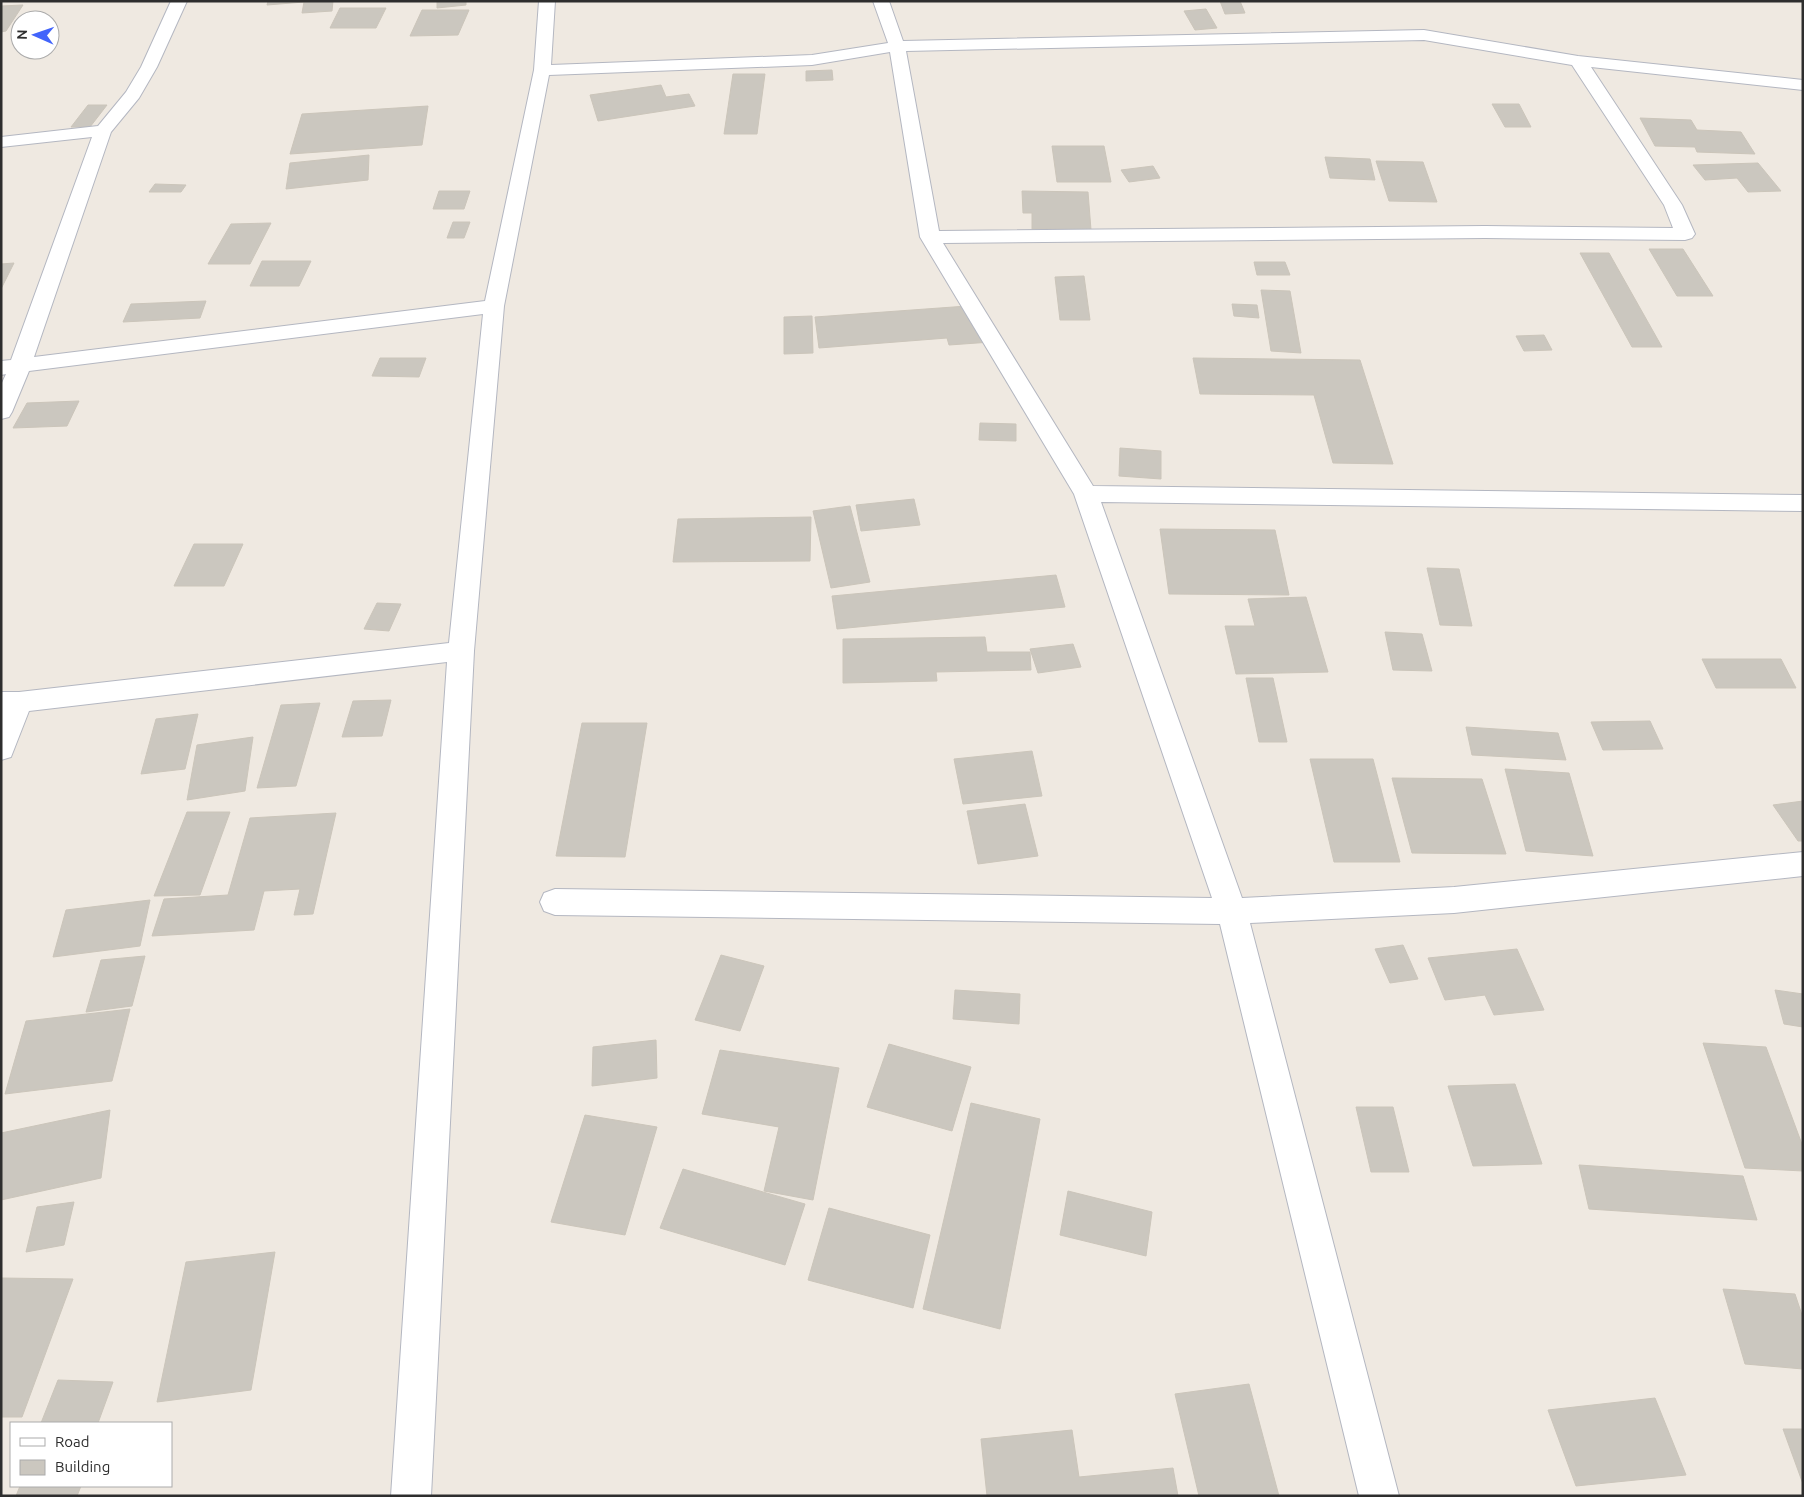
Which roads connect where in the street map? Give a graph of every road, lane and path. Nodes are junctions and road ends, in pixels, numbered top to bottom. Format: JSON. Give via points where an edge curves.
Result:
{"nodes":[{"id":1,"x":179,"y":1,"type":"edge"},
{"id":2,"x":547,"y":1,"type":"edge"},
{"id":3,"x":881,"y":1,"type":"edge"},
{"id":4,"x":897,"y":46,"type":"junction"},
{"id":5,"x":1578,"y":61,"type":"junction"},
{"id":6,"x":542,"y":70,"type":"junction"},
{"id":7,"x":1803,"y":85,"type":"edge"},
{"id":8,"x":103,"y":131,"type":"junction"},
{"id":9,"x":1,"y":142,"type":"edge"},
{"id":10,"x":930,"y":237,"type":"junction"},
{"id":11,"x":494,"y":306,"type":"junction"},
{"id":12,"x":11,"y":367,"type":"edge"},
{"id":13,"x":1,"y":412,"type":"edge"},
{"id":14,"x":1086,"y":494,"type":"junction"},
{"id":15,"x":1803,"y":503,"type":"edge"},
{"id":16,"x":461,"y":651,"type":"junction"},
{"id":17,"x":10,"y":702,"type":"edge"},
{"id":18,"x":1,"y":749,"type":"edge"},
{"id":19,"x":1803,"y":864,"type":"edge"},
{"id":20,"x":555,"y":902,"type":"dead end"},
{"id":21,"x":1232,"y":911,"type":"junction"},
{"id":22,"x":411,"y":1496,"type":"edge"},
{"id":23,"x":1379,"y":1496,"type":"edge"}],
"edges":[{"from":1,"to":8,"type":"street","via":[[145,74]]},
{"from":2,"to":6,"type":"street"},
{"from":3,"to":4,"type":"street"},
{"from":4,"to":5,"type":"street","via":[[1424,35]]},
{"from":4,"to":6,"type":"street","via":[[812,60]]},
{"from":4,"to":10,"type":"street"},
{"from":5,"to":7,"type":"street"},
{"from":5,"to":10,"type":"street","via":[[1673,206],[1685,234],[1485,232]]},
{"from":6,"to":11,"type":"street"},
{"from":8,"to":9,"type":"street"},
{"from":8,"to":12,"type":"street"},
{"from":10,"to":14,"type":"street"},
{"from":11,"to":12,"type":"street"},
{"from":11,"to":16,"type":"street"},
{"from":12,"to":13,"type":"street"},
{"from":14,"to":15,"type":"street"},
{"from":14,"to":21,"type":"street"},
{"from":16,"to":17,"type":"street"},
{"from":16,"to":22,"type":"street"},
{"from":17,"to":18,"type":"street"},
{"from":19,"to":21,"type":"street","via":[[1454,900]]},
{"from":20,"to":21,"type":"street"},
{"from":21,"to":23,"type":"street"}]}
